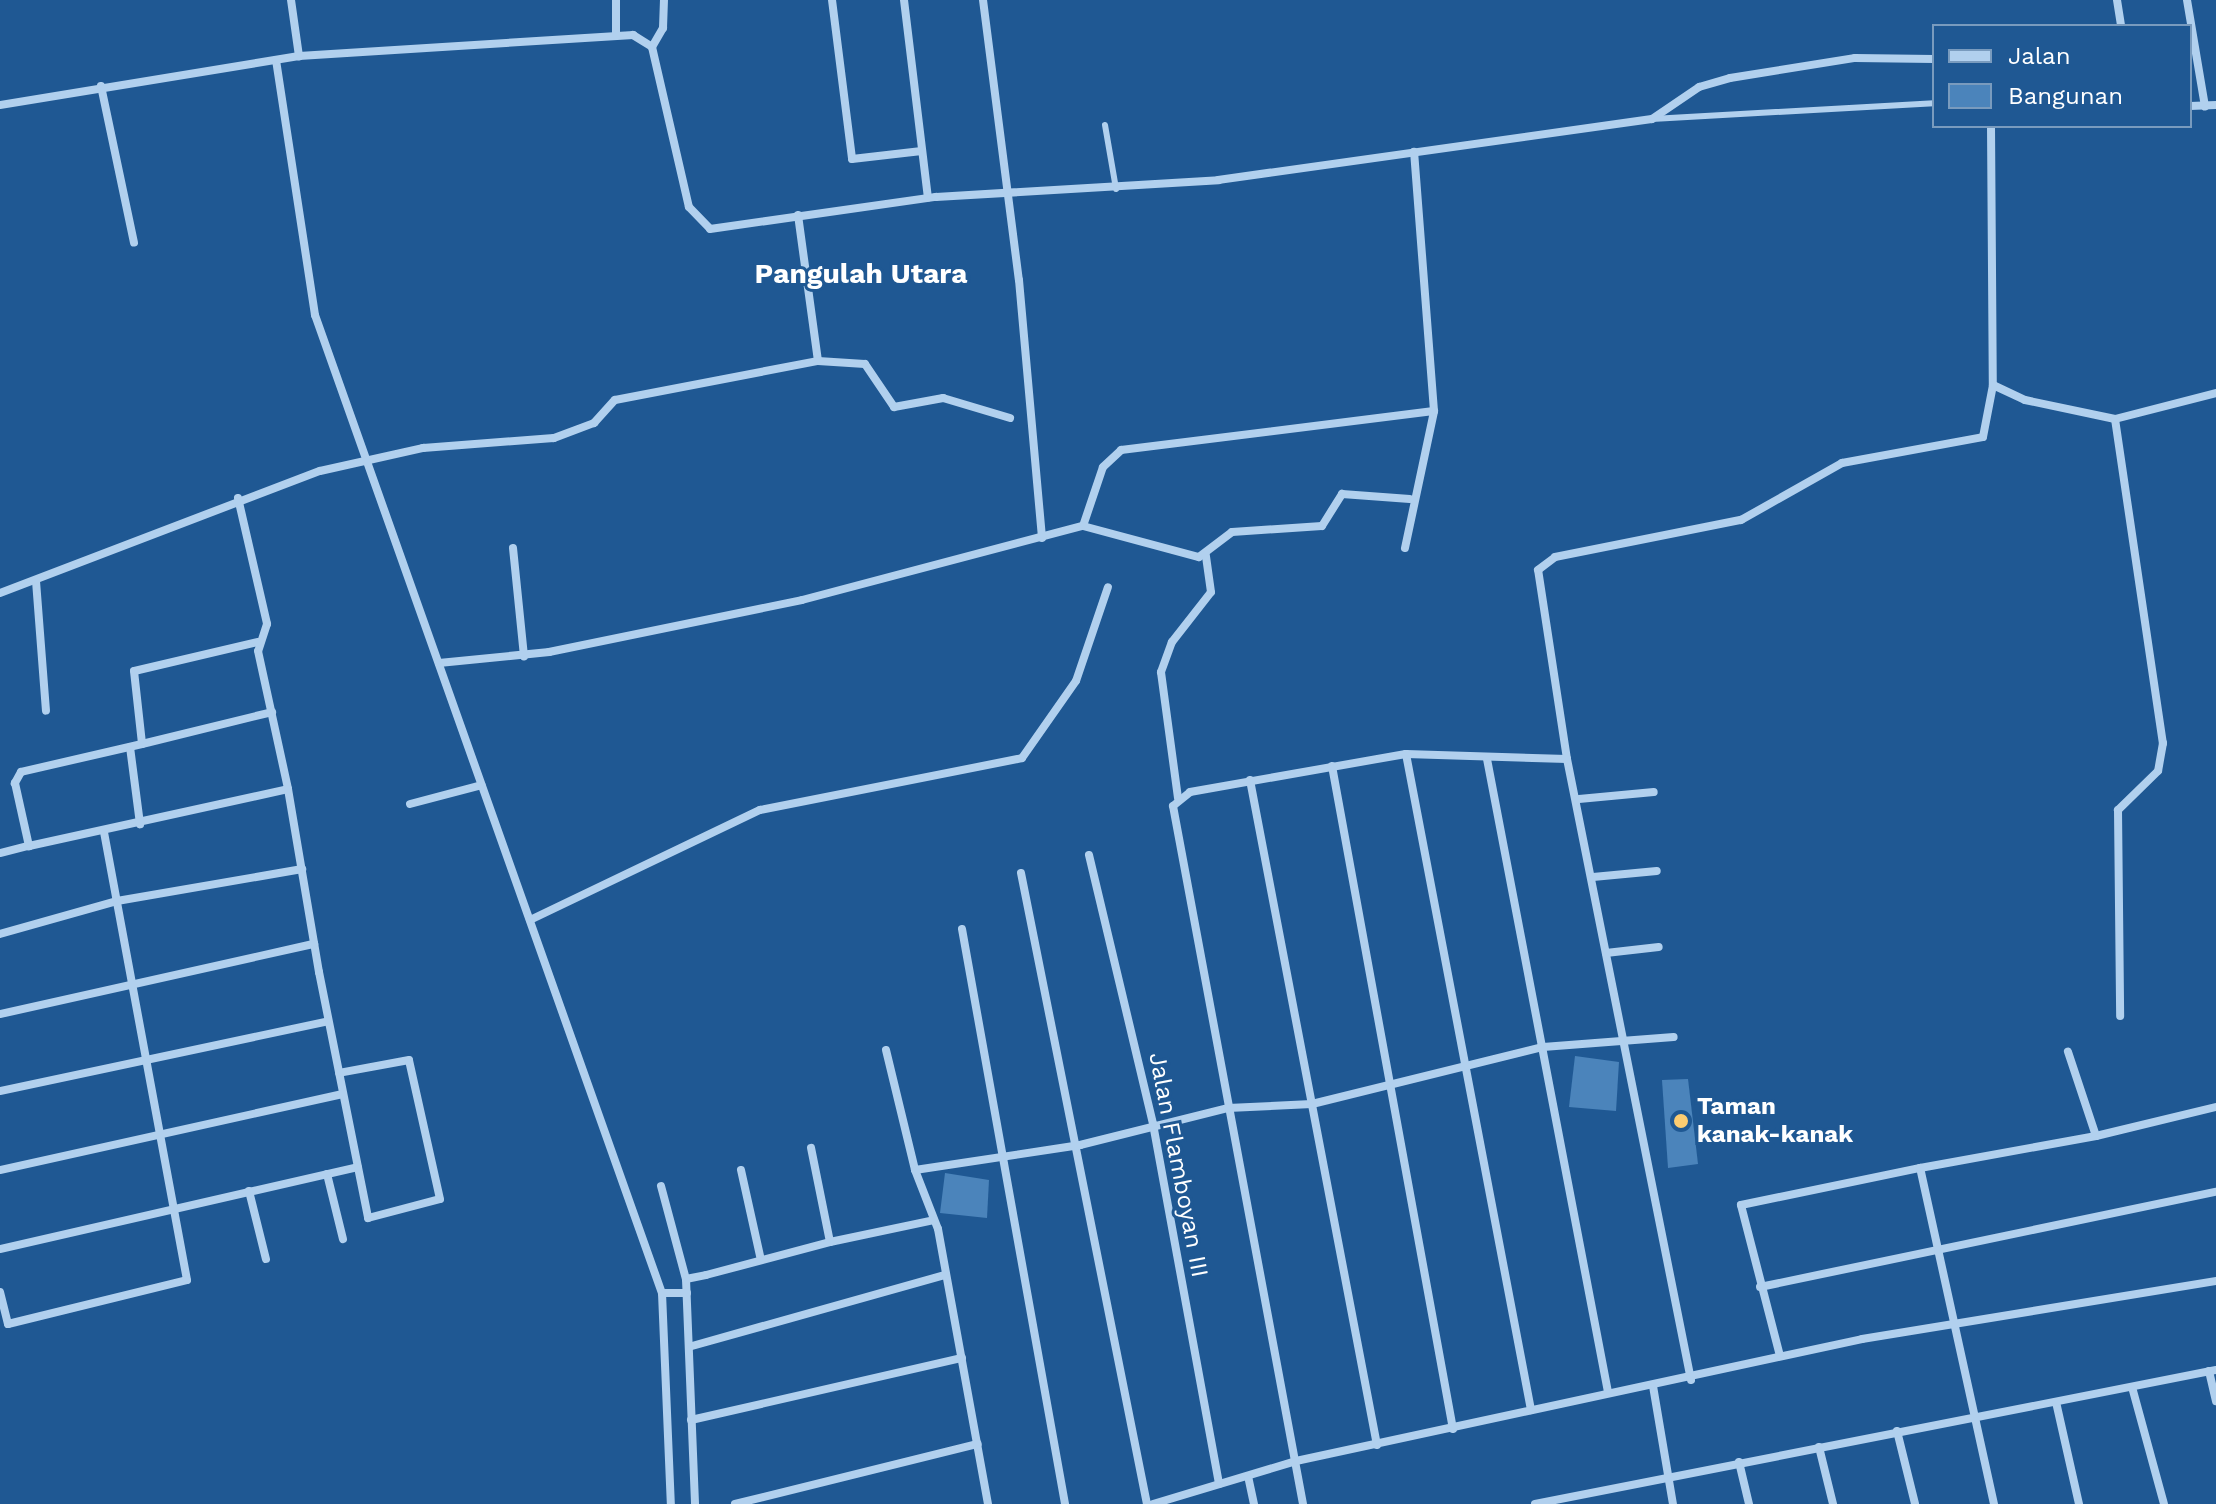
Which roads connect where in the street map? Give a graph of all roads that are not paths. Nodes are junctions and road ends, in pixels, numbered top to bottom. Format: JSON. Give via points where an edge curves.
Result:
{"nodes":[{"id":1,"x":291,"y":0,"type":"edge"},
{"id":2,"x":616,"y":0,"type":"edge"},
{"id":3,"x":664,"y":0,"type":"edge"},
{"id":4,"x":832,"y":0,"type":"edge"},
{"id":5,"x":904,"y":0,"type":"edge"},
{"id":6,"x":983,"y":0,"type":"edge"},
{"id":7,"x":2117,"y":0,"type":"edge"},
{"id":8,"x":2187,"y":0,"type":"edge"},
{"id":9,"x":2121,"y":24,"type":"edge"},
{"id":10,"x":2191,"y":24,"type":"edge"},
{"id":11,"x":2192,"y":29,"type":"edge"},
{"id":12,"x":616,"y":33,"type":"junction"},
{"id":13,"x":652,"y":47,"type":"junction"},
{"id":14,"x":299,"y":56,"type":"junction"},
{"id":15,"x":1932,"y":59,"type":"edge"},
{"id":16,"x":276,"y":60,"type":"junction"},
{"id":17,"x":101,"y":86,"type":"junction"},
{"id":18,"x":1932,"y":103,"type":"edge"},
{"id":19,"x":0,"y":105,"type":"edge"},
{"id":20,"x":2216,"y":105,"type":"edge"},
{"id":21,"x":2192,"y":106,"type":"edge"},
{"id":22,"x":2205,"y":106,"type":"junction"},
{"id":23,"x":1652,"y":119,"type":"junction"},
{"id":24,"x":1105,"y":125,"type":"dead end"},
{"id":25,"x":1991,"y":128,"type":"edge"},
{"id":26,"x":922,"y":151,"type":"junction"},
{"id":27,"x":1414,"y":152,"type":"junction"},
{"id":28,"x":1116,"y":189,"type":"junction"},
{"id":29,"x":1008,"y":194,"type":"junction"},
{"id":30,"x":928,"y":198,"type":"junction"},
{"id":31,"x":798,"y":215,"type":"junction"},
{"id":32,"x":134,"y":243,"type":"dead end"},
{"id":33,"x":818,"y":361,"type":"junction"},
{"id":34,"x":1993,"y":385,"type":"junction"},
{"id":35,"x":2216,"y":393,"type":"edge"},
{"id":36,"x":1434,"y":411,"type":"junction"},
{"id":37,"x":1010,"y":418,"type":"dead end"},
{"id":38,"x":2115,"y":419,"type":"junction"},
{"id":39,"x":362,"y":460,"type":"junction"},
{"id":40,"x":238,"y":498,"type":"junction"},
{"id":41,"x":1410,"y":499,"type":"junction"},
{"id":42,"x":1083,"y":526,"type":"junction"},
{"id":43,"x":1042,"y":538,"type":"junction"},
{"id":44,"x":513,"y":548,"type":"dead end"},
{"id":45,"x":1405,"y":548,"type":"dead end"},
{"id":46,"x":1206,"y":555,"type":"junction"},
{"id":47,"x":36,"y":581,"type":"junction"},
{"id":48,"x":1108,"y":587,"type":"dead end"},
{"id":49,"x":0,"y":593,"type":"edge"},
{"id":50,"x":258,"y":642,"type":"junction"},
{"id":51,"x":524,"y":656,"type":"junction"},
{"id":52,"x":439,"y":663,"type":"junction"},
{"id":53,"x":46,"y":711,"type":"dead end"},
{"id":54,"x":272,"y":712,"type":"junction"},
{"id":55,"x":142,"y":744,"type":"junction"},
{"id":56,"x":130,"y":747,"type":"junction"},
{"id":57,"x":1406,"y":754,"type":"junction"},
{"id":58,"x":1487,"y":759,"type":"junction"},
{"id":59,"x":1567,"y":759,"type":"junction"},
{"id":60,"x":1332,"y":766,"type":"junction"},
{"id":61,"x":1250,"y":780,"type":"junction"},
{"id":62,"x":482,"y":785,"type":"junction"},
{"id":63,"x":288,"y":789,"type":"junction"},
{"id":64,"x":1654,"y":792,"type":"dead end"},
{"id":65,"x":1178,"y":798,"type":"junction"},
{"id":66,"x":1579,"y":799,"type":"junction"},
{"id":67,"x":410,"y":804,"type":"dead end"},
{"id":68,"x":140,"y":824,"type":"junction"},
{"id":69,"x":104,"y":832,"type":"junction"},
{"id":70,"x":29,"y":846,"type":"junction"},
{"id":71,"x":0,"y":853,"type":"edge"},
{"id":72,"x":1089,"y":855,"type":"dead end"},
{"id":73,"x":302,"y":869,"type":"junction"},
{"id":74,"x":1657,"y":871,"type":"dead end"},
{"id":75,"x":1021,"y":873,"type":"dead end"},
{"id":76,"x":1593,"y":877,"type":"junction"},
{"id":77,"x":117,"y":901,"type":"junction"},
{"id":78,"x":530,"y":920,"type":"junction"},
{"id":79,"x":962,"y":929,"type":"dead end"},
{"id":80,"x":0,"y":934,"type":"edge"},
{"id":81,"x":314,"y":944,"type":"junction"},
{"id":82,"x":1659,"y":947,"type":"dead end"},
{"id":83,"x":1606,"y":953,"type":"junction"},
{"id":84,"x":132,"y":981,"type":"junction"},
{"id":85,"x":0,"y":1014,"type":"edge"},
{"id":86,"x":2120,"y":1016,"type":"dead end"},
{"id":87,"x":328,"y":1021,"type":"junction"},
{"id":88,"x":1674,"y":1037,"type":"dead end"},
{"id":89,"x":1623,"y":1039,"type":"junction"},
{"id":90,"x":1543,"y":1047,"type":"junction"},
{"id":91,"x":886,"y":1050,"type":"dead end"},
{"id":92,"x":2068,"y":1052,"type":"dead end"},
{"id":93,"x":146,"y":1055,"type":"junction"},
{"id":94,"x":1462,"y":1066,"type":"junction"},
{"id":95,"x":339,"y":1073,"type":"junction"},
{"id":96,"x":1388,"y":1079,"type":"junction"},
{"id":97,"x":0,"y":1091,"type":"edge"},
{"id":98,"x":343,"y":1094,"type":"junction"},
{"id":99,"x":1312,"y":1104,"type":"junction"},
{"id":100,"x":2216,"y":1107,"type":"edge"},
{"id":101,"x":1228,"y":1108,"type":"junction"},
{"id":102,"x":1153,"y":1124,"type":"junction"},
{"id":103,"x":160,"y":1131,"type":"junction"},
{"id":104,"x":2096,"y":1136,"type":"junction"},
{"id":105,"x":1080,"y":1145,"type":"junction"},
{"id":106,"x":811,"y":1148,"type":"dead end"},
{"id":107,"x":1002,"y":1158,"type":"junction"},
{"id":108,"x":358,"y":1167,"type":"junction"},
{"id":109,"x":1920,"y":1168,"type":"junction"},
{"id":110,"x":0,"y":1170,"type":"edge"},
{"id":111,"x":741,"y":1170,"type":"dead end"},
{"id":112,"x":915,"y":1170,"type":"junction"},
{"id":113,"x":327,"y":1174,"type":"junction"},
{"id":114,"x":661,"y":1186,"type":"dead end"},
{"id":115,"x":249,"y":1191,"type":"junction"},
{"id":116,"x":2216,"y":1192,"type":"edge"},
{"id":117,"x":174,"y":1208,"type":"junction"},
{"id":118,"x":934,"y":1220,"type":"junction"},
{"id":119,"x":343,"y":1239,"type":"dead end"},
{"id":120,"x":830,"y":1242,"type":"junction"},
{"id":121,"x":0,"y":1249,"type":"edge"},
{"id":122,"x":1941,"y":1251,"type":"junction"},
{"id":123,"x":266,"y":1259,"type":"dead end"},
{"id":124,"x":761,"y":1260,"type":"junction"},
{"id":125,"x":945,"y":1275,"type":"junction"},
{"id":126,"x":686,"y":1279,"type":"junction"},
{"id":127,"x":2216,"y":1281,"type":"edge"},
{"id":128,"x":1760,"y":1287,"type":"junction"},
{"id":129,"x":0,"y":1292,"type":"edge"},
{"id":130,"x":665,"y":1293,"type":"junction"},
{"id":131,"x":684,"y":1293,"type":"junction"},
{"id":132,"x":1954,"y":1327,"type":"junction"},
{"id":133,"x":692,"y":1346,"type":"junction"},
{"id":134,"x":1780,"y":1356,"type":"junction"},
{"id":135,"x":962,"y":1358,"type":"junction"},
{"id":136,"x":2212,"y":1371,"type":"edge"},
{"id":137,"x":1691,"y":1380,"type":"junction"},
{"id":138,"x":1653,"y":1386,"type":"junction"},
{"id":139,"x":2132,"y":1387,"type":"junction"},
{"id":140,"x":1608,"y":1392,"type":"junction"},
{"id":141,"x":2216,"y":1401,"type":"edge"},
{"id":142,"x":2056,"y":1402,"type":"junction"},
{"id":143,"x":1531,"y":1410,"type":"junction"},
{"id":144,"x":1973,"y":1414,"type":"junction"},
{"id":145,"x":691,"y":1420,"type":"junction"},
{"id":146,"x":1453,"y":1429,"type":"junction"},
{"id":147,"x":1897,"y":1431,"type":"junction"},
{"id":148,"x":978,"y":1444,"type":"junction"},
{"id":149,"x":1377,"y":1445,"type":"junction"},
{"id":150,"x":1819,"y":1447,"type":"junction"},
{"id":151,"x":1296,"y":1461,"type":"junction"},
{"id":152,"x":1739,"y":1462,"type":"junction"},
{"id":153,"x":1248,"y":1476,"type":"junction"},
{"id":154,"x":1667,"y":1477,"type":"junction"},
{"id":155,"x":1219,"y":1484,"type":"junction"},
{"id":156,"x":671,"y":1504,"type":"edge"},
{"id":157,"x":695,"y":1504,"type":"edge"},
{"id":158,"x":735,"y":1504,"type":"edge"},
{"id":159,"x":988,"y":1504,"type":"edge"},
{"id":160,"x":1065,"y":1504,"type":"edge"},
{"id":161,"x":1150,"y":1504,"type":"edge"},
{"id":162,"x":1254,"y":1504,"type":"edge"},
{"id":163,"x":1303,"y":1504,"type":"edge"},
{"id":164,"x":1535,"y":1504,"type":"edge"},
{"id":165,"x":1673,"y":1504,"type":"edge"},
{"id":166,"x":1749,"y":1504,"type":"edge"},
{"id":167,"x":1833,"y":1504,"type":"edge"},
{"id":168,"x":1915,"y":1504,"type":"edge"},
{"id":169,"x":1994,"y":1504,"type":"edge"},
{"id":170,"x":2079,"y":1504,"type":"edge"},
{"id":171,"x":2164,"y":1504,"type":"edge"}],
"edges":[{"from":1,"to":14,"type":"street"},
{"from":2,"to":12,"type":"street"},
{"from":3,"to":13,"type":"street","via":[[663,28]]},
{"from":4,"to":26,"type":"street","via":[[852,159]]},
{"from":5,"to":26,"type":"street"},
{"from":6,"to":29,"type":"street"},
{"from":7,"to":9,"type":"street"},
{"from":8,"to":10,"type":"street"},
{"from":11,"to":22,"type":"street"},
{"from":12,"to":13,"type":"street"},
{"from":12,"to":14,"type":"street"},
{"from":13,"to":31,"type":"street","via":[[694,220],[710,229]]},
{"from":14,"to":16,"type":"street"},
{"from":15,"to":23,"type":"street","via":[[1855,58],[1730,78],[1699,87]]},
{"from":16,"to":17,"type":"street"},
{"from":16,"to":39,"type":"street","via":[[315,315]]},
{"from":17,"to":19,"type":"street"},
{"from":17,"to":32,"type":"street"},
{"from":18,"to":23,"type":"lane"},
{"from":20,"to":22,"type":"street"},
{"from":21,"to":22,"type":"street"},
{"from":23,"to":27,"type":"street"},
{"from":24,"to":28,"type":"lane"},
{"from":25,"to":34,"type":"street"},
{"from":26,"to":30,"type":"street"},
{"from":27,"to":28,"type":"street"},
{"from":27,"to":36,"type":"street"},
{"from":28,"to":29,"type":"street"},
{"from":29,"to":30,"type":"street"},
{"from":29,"to":43,"type":"street"},
{"from":30,"to":31,"type":"street"},
{"from":31,"to":33,"type":"street"},
{"from":33,"to":37,"type":"street","via":[[865,364],[894,407],[943,398]]},
{"from":33,"to":39,"type":"street","via":[[615,400],[594,423],[554,438]]},
{"from":34,"to":38,"type":"street"},
{"from":34,"to":59,"type":"street","via":[[1988,429],[1979,438],[1842,463],[1763,510],[1705,531],[1543,562],[1539,587]]},
{"from":35,"to":38,"type":"street"},
{"from":36,"to":41,"type":"street"},
{"from":36,"to":42,"type":"street","via":[[1121,450],[1103,467]]},
{"from":38,"to":86,"type":"street","via":[[2163,743],[2158,771],[2118,810]]},
{"from":39,"to":40,"type":"street"},
{"from":39,"to":52,"type":"street"},
{"from":40,"to":47,"type":"street"},
{"from":40,"to":50,"type":"street","via":[[267,624]]},
{"from":41,"to":45,"type":"street"},
{"from":41,"to":46,"type":"street","via":[[1342,494],[1322,526],[1232,532]]},
{"from":42,"to":43,"type":"street"},
{"from":42,"to":46,"type":"street"},
{"from":43,"to":51,"type":"street","via":[[816,597]]},
{"from":44,"to":51,"type":"street"},
{"from":46,"to":65,"type":"street","via":[[1211,592],[1172,642],[1161,672]]},
{"from":47,"to":49,"type":"street"},
{"from":47,"to":53,"type":"street"},
{"from":48,"to":78,"type":"street","via":[[1076,681],[1022,758],[760,810]]},
{"from":50,"to":54,"type":"street"},
{"from":50,"to":55,"type":"street","via":[[131,672]]},
{"from":51,"to":52,"type":"street"},
{"from":52,"to":62,"type":"street"},
{"from":54,"to":55,"type":"street"},
{"from":54,"to":63,"type":"street"},
{"from":55,"to":56,"type":"street"},
{"from":56,"to":68,"type":"street"},
{"from":56,"to":70,"type":"street","via":[[18,775]]},
{"from":57,"to":58,"type":"street"},
{"from":57,"to":60,"type":"street"},
{"from":57,"to":94,"type":"street"},
{"from":58,"to":59,"type":"street"},
{"from":58,"to":90,"type":"street"},
{"from":59,"to":66,"type":"street"},
{"from":60,"to":61,"type":"street"},
{"from":60,"to":96,"type":"street"},
{"from":61,"to":65,"type":"street"},
{"from":61,"to":99,"type":"street"},
{"from":62,"to":67,"type":"street"},
{"from":62,"to":78,"type":"street"},
{"from":63,"to":68,"type":"street"},
{"from":63,"to":73,"type":"street"},
{"from":64,"to":66,"type":"street"},
{"from":65,"to":101,"type":"street","via":[[1179,847]]},
{"from":66,"to":76,"type":"street"},
{"from":68,"to":69,"type":"street"},
{"from":69,"to":70,"type":"street"},
{"from":69,"to":77,"type":"street"},
{"from":70,"to":71,"type":"street"},
{"from":72,"to":102,"type":"street","name":"Jalan Flamboyan III"},
{"from":73,"to":77,"type":"street"},
{"from":73,"to":81,"type":"street"},
{"from":74,"to":76,"type":"street"},
{"from":75,"to":105,"type":"street"},
{"from":76,"to":83,"type":"street"},
{"from":77,"to":80,"type":"street"},
{"from":77,"to":84,"type":"street"},
{"from":78,"to":130,"type":"street"},
{"from":79,"to":107,"type":"street"},
{"from":81,"to":84,"type":"street"},
{"from":81,"to":87,"type":"street"},
{"from":82,"to":83,"type":"street"},
{"from":83,"to":89,"type":"street"},
{"from":84,"to":85,"type":"street"},
{"from":84,"to":93,"type":"street"},
{"from":87,"to":93,"type":"street"},
{"from":87,"to":95,"type":"street"},
{"from":88,"to":89,"type":"street"},
{"from":89,"to":90,"type":"street"},
{"from":89,"to":137,"type":"street"},
{"from":90,"to":94,"type":"street"},
{"from":90,"to":140,"type":"street"},
{"from":91,"to":112,"type":"street"},
{"from":92,"to":104,"type":"street"},
{"from":93,"to":97,"type":"street"},
{"from":93,"to":103,"type":"street"},
{"from":94,"to":96,"type":"street"},
{"from":94,"to":143,"type":"street"},
{"from":95,"to":98,"type":"street"},
{"from":95,"to":108,"type":"street","via":[[409,1060],[440,1199],[368,1218]]},
{"from":96,"to":99,"type":"street"},
{"from":96,"to":146,"type":"street"},
{"from":98,"to":103,"type":"street"},
{"from":98,"to":108,"type":"street"},
{"from":99,"to":101,"type":"street"},
{"from":99,"to":149,"type":"street"},
{"from":100,"to":104,"type":"street"},
{"from":101,"to":102,"type":"street"},
{"from":101,"to":151,"type":"street"},
{"from":102,"to":105,"type":"street"},
{"from":102,"to":155,"type":"street","name":"Jalan Flamboyan III"},
{"from":103,"to":110,"type":"street"},
{"from":103,"to":117,"type":"street"},
{"from":104,"to":109,"type":"street"},
{"from":105,"to":107,"type":"street"},
{"from":105,"to":161,"type":"street"},
{"from":106,"to":120,"type":"street"},
{"from":107,"to":112,"type":"street"},
{"from":107,"to":160,"type":"street"},
{"from":108,"to":113,"type":"street"},
{"from":109,"to":122,"type":"street"},
{"from":109,"to":128,"type":"street","via":[[1741,1205]]},
{"from":111,"to":124,"type":"street"},
{"from":112,"to":118,"type":"street"},
{"from":113,"to":115,"type":"street"},
{"from":113,"to":119,"type":"street"},
{"from":114,"to":126,"type":"street"},
{"from":115,"to":117,"type":"street"},
{"from":115,"to":123,"type":"street"},
{"from":116,"to":122,"type":"street"},
{"from":117,"to":121,"type":"street"},
{"from":117,"to":129,"type":"street","via":[[187,1280],[8,1324]]},
{"from":118,"to":120,"type":"street"},
{"from":118,"to":125,"type":"street"},
{"from":120,"to":124,"type":"street"},
{"from":122,"to":128,"type":"street"},
{"from":122,"to":132,"type":"street"},
{"from":124,"to":126,"type":"street"},
{"from":125,"to":133,"type":"street"},
{"from":125,"to":135,"type":"street"},
{"from":126,"to":131,"type":"street"},
{"from":127,"to":132,"type":"street"},
{"from":128,"to":134,"type":"street"},
{"from":130,"to":131,"type":"street"},
{"from":130,"to":156,"type":"street"},
{"from":131,"to":133,"type":"street"},
{"from":132,"to":134,"type":"street"},
{"from":132,"to":144,"type":"street"},
{"from":133,"to":145,"type":"street"},
{"from":134,"to":137,"type":"street"},
{"from":135,"to":145,"type":"street"},
{"from":135,"to":148,"type":"street"},
{"from":136,"to":139,"type":"street"},
{"from":136,"to":141,"type":"street"},
{"from":137,"to":138,"type":"street"},
{"from":138,"to":140,"type":"street"},
{"from":138,"to":154,"type":"street"},
{"from":139,"to":142,"type":"street"},
{"from":139,"to":171,"type":"street"},
{"from":140,"to":143,"type":"street"},
{"from":142,"to":144,"type":"street"},
{"from":142,"to":170,"type":"street"},
{"from":143,"to":146,"type":"street"},
{"from":144,"to":147,"type":"street"},
{"from":144,"to":169,"type":"street"},
{"from":145,"to":157,"type":"street"},
{"from":146,"to":149,"type":"street"},
{"from":147,"to":150,"type":"street"},
{"from":147,"to":168,"type":"street"},
{"from":148,"to":158,"type":"street"},
{"from":148,"to":159,"type":"street"},
{"from":149,"to":151,"type":"street"},
{"from":150,"to":152,"type":"street"},
{"from":150,"to":167,"type":"street"},
{"from":151,"to":153,"type":"street"},
{"from":151,"to":163,"type":"street"},
{"from":152,"to":154,"type":"street"},
{"from":152,"to":166,"type":"street"},
{"from":153,"to":155,"type":"street"},
{"from":153,"to":162,"type":"street"},
{"from":154,"to":164,"type":"street"},
{"from":154,"to":165,"type":"street"},
{"from":155,"to":161,"type":"street"}]}
